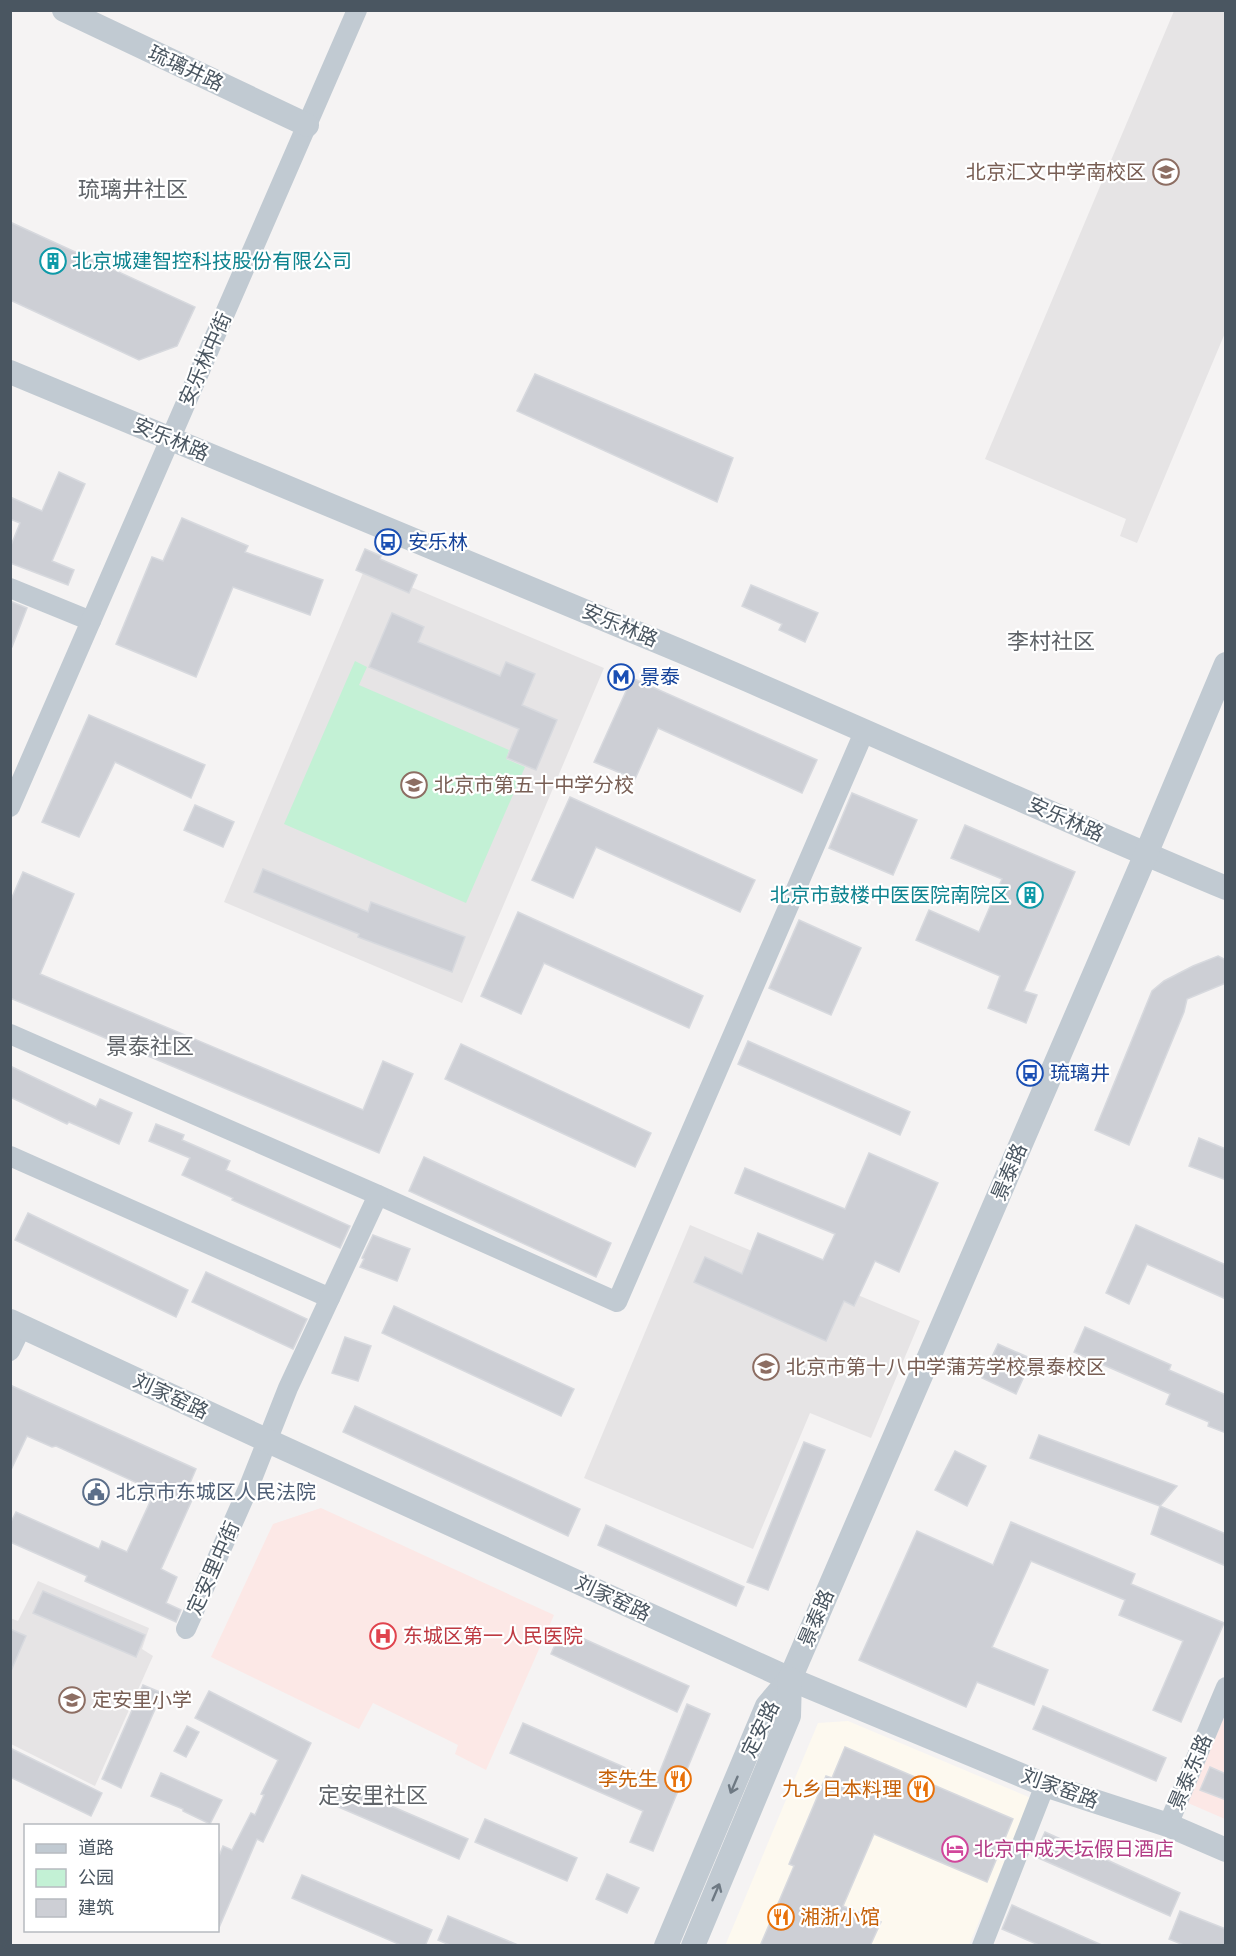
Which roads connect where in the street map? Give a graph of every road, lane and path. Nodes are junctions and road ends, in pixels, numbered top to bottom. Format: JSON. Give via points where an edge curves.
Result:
{"nodes":[{"id":1,"x":64,"y":10,"type":"edge"},
{"id":2,"x":357,"y":10,"type":"edge"},
{"id":3,"x":307,"y":125,"type":"junction"},
{"id":4,"x":10,"y":372,"type":"edge"},
{"id":5,"x":170,"y":440,"type":"junction"},
{"id":6,"x":10,"y":588,"type":"edge"},
{"id":7,"x":91,"y":621,"type":"junction"},
{"id":8,"x":1226,"y":664,"type":"edge"},
{"id":9,"x":864,"y":730,"type":"junction"},
{"id":10,"x":10,"y":807,"type":"edge"},
{"id":11,"x":1146,"y":854,"type":"junction"},
{"id":12,"x":1226,"y":888,"type":"edge"},
{"id":13,"x":10,"y":1034,"type":"edge"},
{"id":14,"x":10,"y":1156,"type":"edge"},
{"id":15,"x":378,"y":1194,"type":"junction"},
{"id":16,"x":330,"y":1298,"type":"junction"},
{"id":17,"x":16,"y":1323,"type":"edge"},
{"id":18,"x":10,"y":1351,"type":"edge"},
{"id":19,"x":266,"y":1440,"type":"junction"},
{"id":20,"x":186,"y":1629,"type":"dead end"},
{"id":21,"x":790,"y":1679,"type":"junction"},
{"id":22,"x":1226,"y":1687,"type":"edge"},
{"id":23,"x":1045,"y":1785,"type":"junction"},
{"id":24,"x":1168,"y":1825,"type":"junction"},
{"id":25,"x":1226,"y":1850,"type":"edge"},
{"id":26,"x":666,"y":1946,"type":"edge"},
{"id":27,"x":693,"y":1946,"type":"edge"},
{"id":28,"x":981,"y":1946,"type":"edge"}],
"edges":[{"from":1,"to":3,"type":"street","name":"琉璃井路"},
{"from":2,"to":3,"type":"street","name":"安乐林中街"},
{"from":3,"to":5,"type":"street","name":"安乐林中街"},
{"from":4,"to":5,"type":"street","name":"安乐林路"},
{"from":5,"to":7,"type":"street","name":"安乐林中街"},
{"from":5,"to":9,"type":"street","name":"安乐林路","via":[[517,581]]},
{"from":6,"to":7,"type":"street"},
{"from":7,"to":10,"type":"street","name":"安乐林中街"},
{"from":8,"to":11,"type":"street","name":"景泰路"},
{"from":9,"to":11,"type":"street","name":"安乐林路"},
{"from":9,"to":15,"type":"street","via":[[616,1302]]},
{"from":11,"to":12,"type":"street","name":"安乐林路"},
{"from":11,"to":21,"type":"street","name":"景泰路"},
{"from":13,"to":15,"type":"street"},
{"from":14,"to":16,"type":"street"},
{"from":15,"to":16,"type":"street","name":"定安里中街"},
{"from":16,"to":19,"type":"street","name":"定安里中街"},
{"from":17,"to":18,"type":"street"},
{"from":17,"to":19,"type":"street","name":"刘家窑路"},
{"from":19,"to":20,"type":"street","name":"定安里中街"},
{"from":19,"to":21,"type":"street","name":"刘家窑路"},
{"from":21,"to":23,"type":"street","name":"刘家窑路"},
{"from":21,"to":26,"type":"street","name":"定安路","one_way":true,"via":[[767,1706]]},
{"from":27,"to":21,"type":"street","name":"定安路","one_way":true,"via":[[789,1716]]},
{"from":22,"to":24,"type":"street","name":"景泰东路"},
{"from":23,"to":24,"type":"street","name":"刘家窑路"},
{"from":23,"to":28,"type":"street"},
{"from":24,"to":25,"type":"street","name":"刘家窑路"}]}
